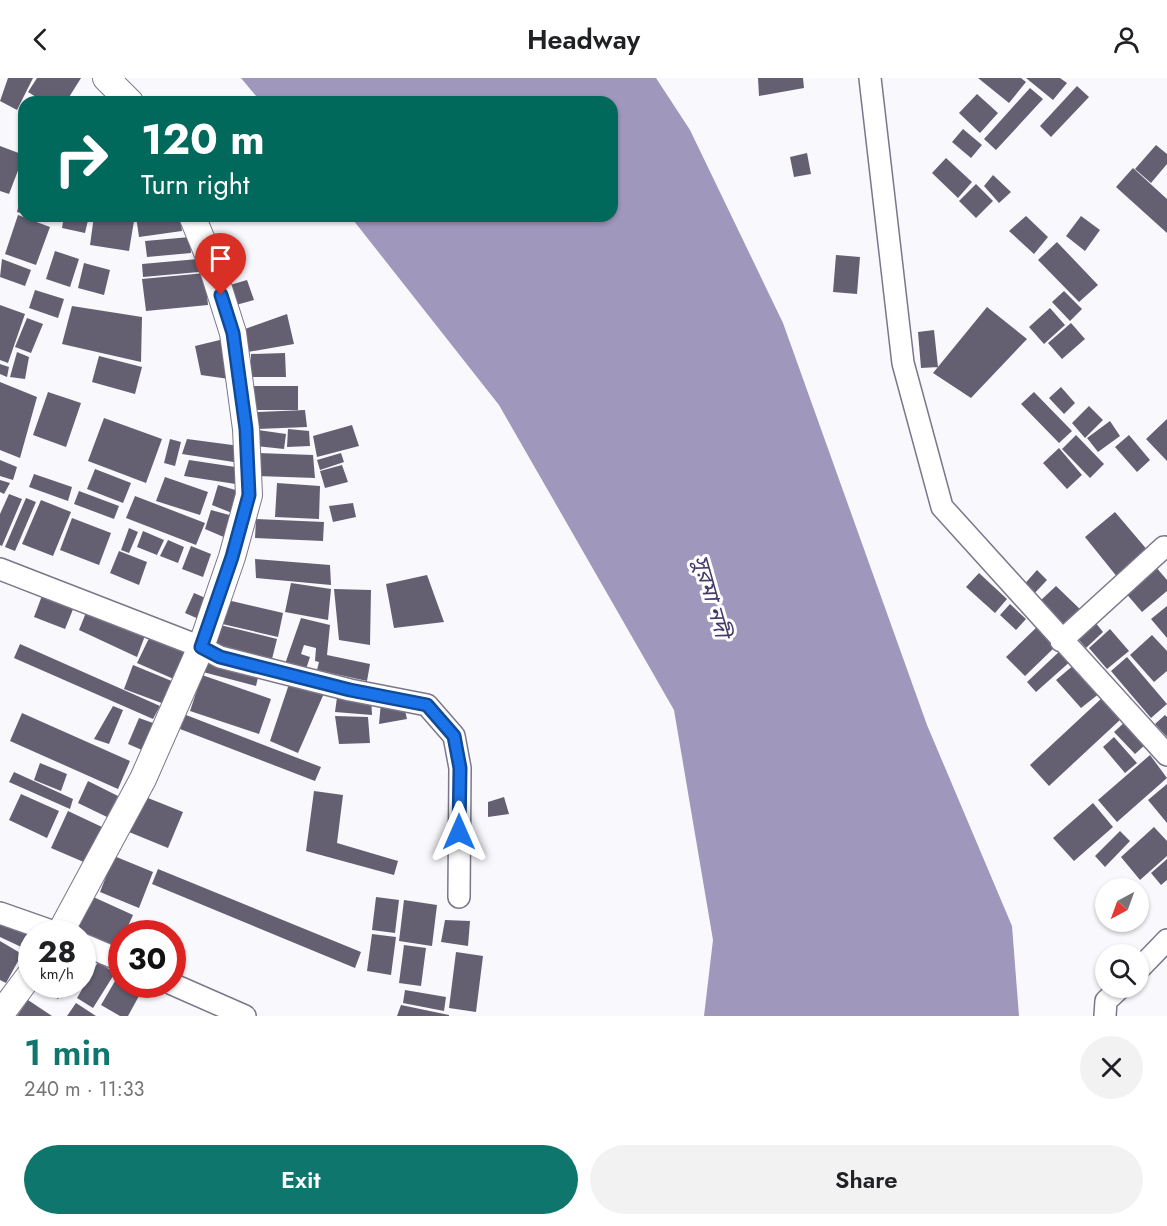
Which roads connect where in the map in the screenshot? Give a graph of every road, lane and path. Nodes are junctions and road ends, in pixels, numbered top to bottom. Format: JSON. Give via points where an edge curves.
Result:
{"nodes":[{"id":1,"x":106,"y":78,"type":"edge"},
{"id":2,"x":870,"y":78,"type":"edge"},
{"id":3,"x":124,"y":96,"type":"edge"},
{"id":4,"x":194,"y":222,"type":"edge"},
{"id":5,"x":1164,"y":547,"type":"dead end"},
{"id":6,"x":0,"y":569,"type":"edge"},
{"id":7,"x":1061,"y":641,"type":"junction"},
{"id":8,"x":201,"y":647,"type":"junction"},
{"id":9,"x":1167,"y":754,"type":"edge"},
{"id":10,"x":459,"y":897,"type":"dead end"},
{"id":11,"x":0,"y":913,"type":"edge"},
{"id":12,"x":21,"y":920,"type":"edge"},
{"id":13,"x":66,"y":920,"type":"edge"},
{"id":14,"x":1167,"y":940,"type":"edge"},
{"id":15,"x":1149,"y":959,"type":"edge"},
{"id":16,"x":186,"y":990,"type":"edge"},
{"id":17,"x":18,"y":991,"type":"edge"},
{"id":18,"x":1109,"y":998,"type":"edge"},
{"id":19,"x":0,"y":1016,"type":"edge"},
{"id":20,"x":245,"y":1016,"type":"edge"},
{"id":21,"x":1105,"y":1016,"type":"edge"}],
"edges":[{"from":1,"to":3,"type":"street"},
{"from":2,"to":7,"type":"street","via":[[903,363],[942,507]]},
{"from":4,"to":8,"type":"street","via":[[233,333],[246,429],[249,495]]},
{"from":5,"to":7,"type":"street"},
{"from":6,"to":8,"type":"street"},
{"from":7,"to":9,"type":"street"},
{"from":8,"to":10,"type":"street","via":[[220,657],[427,705],[454,736],[460,768]]},
{"from":8,"to":13,"type":"street","via":[[143,779]]},
{"from":11,"to":12,"type":"street"},
{"from":14,"to":15,"type":"street"},
{"from":16,"to":20,"type":"street"},
{"from":17,"to":19,"type":"street"},
{"from":18,"to":21,"type":"street"}]}
